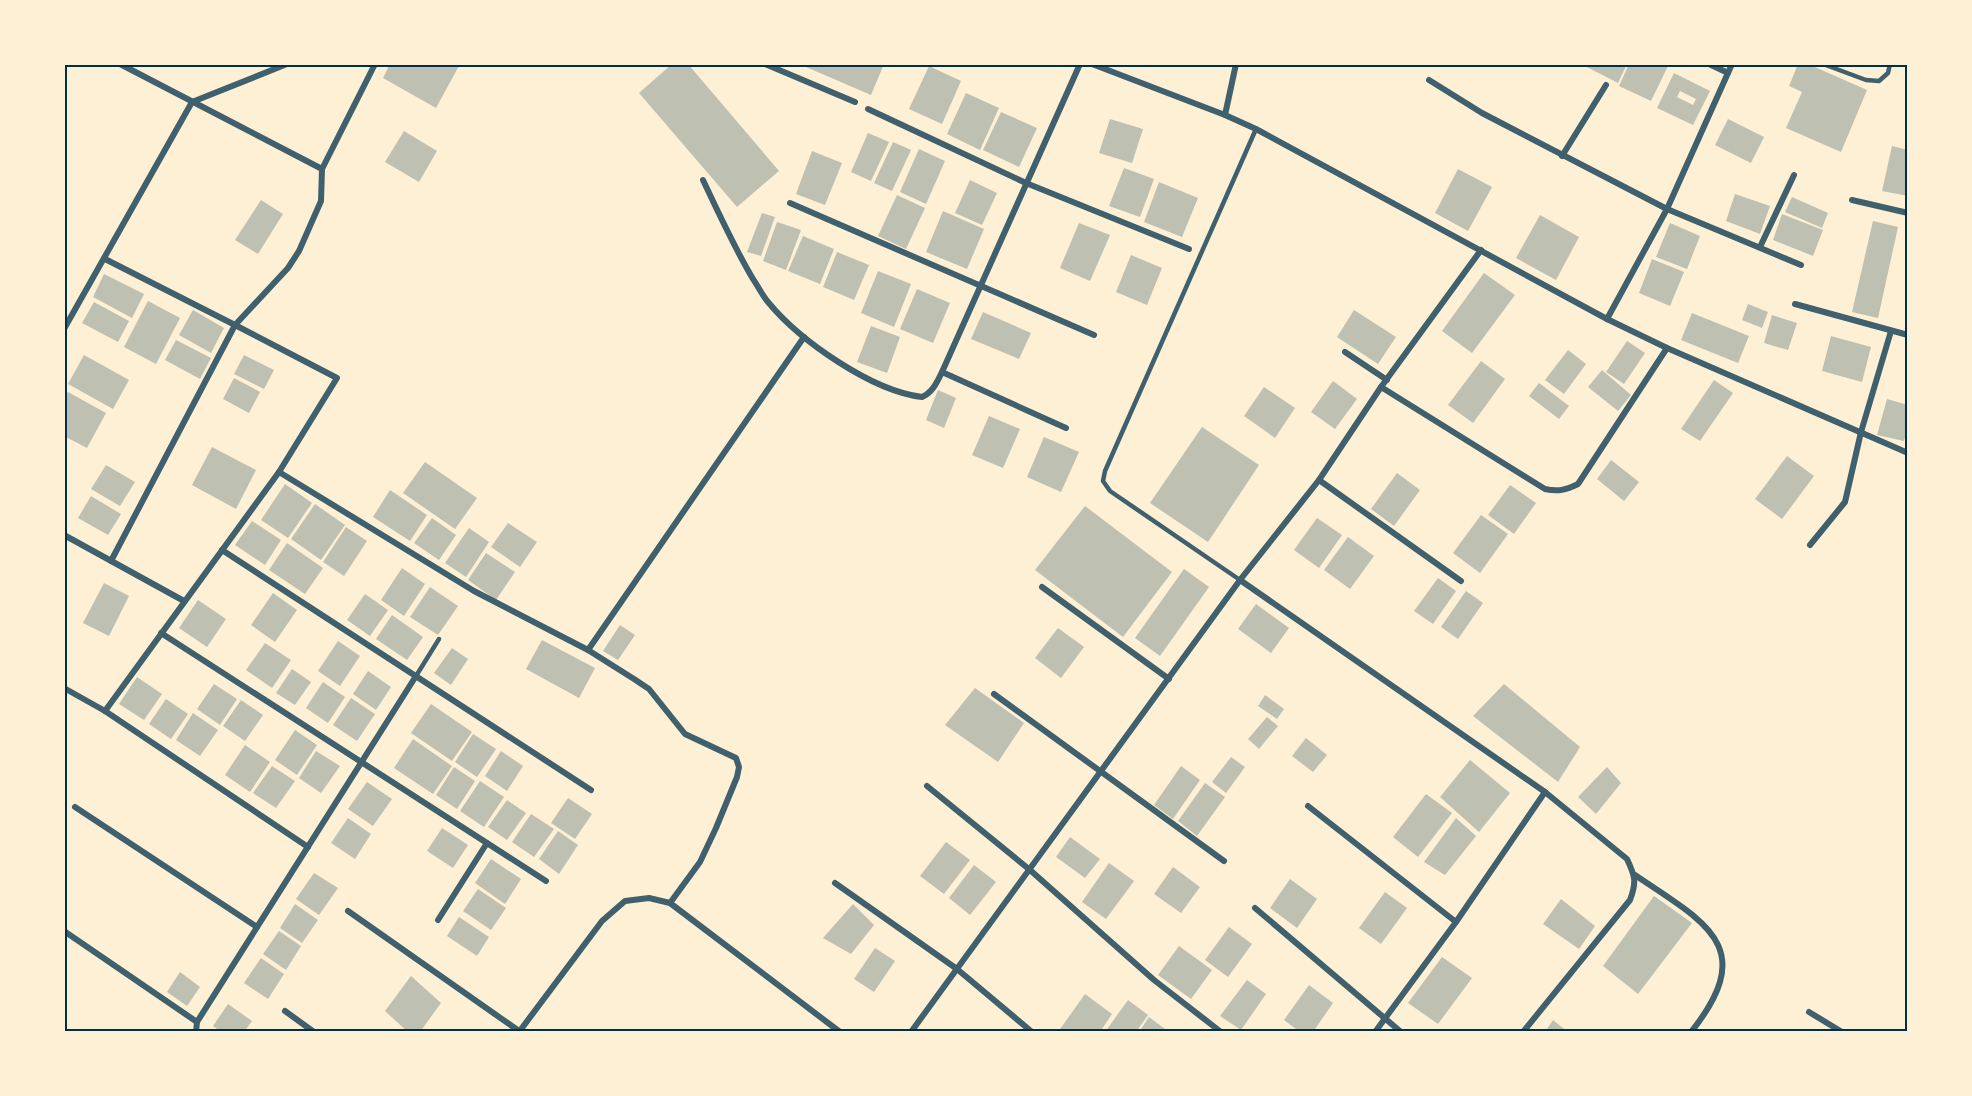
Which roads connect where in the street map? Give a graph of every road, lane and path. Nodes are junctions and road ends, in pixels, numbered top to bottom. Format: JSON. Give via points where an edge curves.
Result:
{"nodes":[{"id":1,"x":120,"y":64,"type":"edge"},
{"id":2,"x":287,"y":64,"type":"edge"},
{"id":3,"x":375,"y":64,"type":"edge"},
{"id":4,"x":765,"y":64,"type":"edge"},
{"id":5,"x":1080,"y":64,"type":"edge"},
{"id":6,"x":1092,"y":64,"type":"edge"},
{"id":7,"x":1236,"y":64,"type":"edge"},
{"id":8,"x":1709,"y":64,"type":"edge"},
{"id":9,"x":1732,"y":64,"type":"edge"},
{"id":10,"x":1823,"y":64,"type":"edge"},
{"id":11,"x":1890,"y":64,"type":"edge"},
{"id":12,"x":1728,"y":73,"type":"junction"},
{"id":13,"x":1429,"y":80,"type":"dead end"},
{"id":14,"x":1606,"y":85,"type":"dead end"},
{"id":15,"x":192,"y":102,"type":"junction"},
{"id":16,"x":855,"y":102,"type":"dead end"},
{"id":17,"x":868,"y":109,"type":"dead end"},
{"id":18,"x":1225,"y":115,"type":"junction"},
{"id":19,"x":1256,"y":129,"type":"junction"},
{"id":20,"x":1562,"y":156,"type":"junction"},
{"id":21,"x":322,"y":169,"type":"junction"},
{"id":22,"x":1794,"y":175,"type":"dead end"},
{"id":23,"x":703,"y":180,"type":"dead end"},
{"id":24,"x":1026,"y":183,"type":"junction"},
{"id":25,"x":1852,"y":200,"type":"dead end"},
{"id":26,"x":790,"y":203,"type":"dead end"},
{"id":27,"x":1667,"y":209,"type":"junction"},
{"id":28,"x":1908,"y":213,"type":"edge"},
{"id":29,"x":1761,"y":248,"type":"junction"},
{"id":30,"x":1189,"y":249,"type":"dead end"},
{"id":31,"x":1480,"y":250,"type":"junction"},
{"id":32,"x":105,"y":258,"type":"junction"},
{"id":33,"x":1801,"y":265,"type":"dead end"},
{"id":34,"x":980,"y":286,"type":"junction"},
{"id":35,"x":1795,"y":304,"type":"dead end"},
{"id":36,"x":1607,"y":319,"type":"junction"},
{"id":37,"x":235,"y":325,"type":"junction"},
{"id":38,"x":64,"y":329,"type":"edge"},
{"id":39,"x":1891,"y":331,"type":"junction"},
{"id":40,"x":1094,"y":335,"type":"dead end"},
{"id":41,"x":1908,"y":335,"type":"edge"},
{"id":42,"x":804,"y":337,"type":"junction"},
{"id":43,"x":1667,"y":348,"type":"junction"},
{"id":44,"x":1345,"y":352,"type":"dead end"},
{"id":45,"x":942,"y":372,"type":"junction"},
{"id":46,"x":1387,"y":380,"type":"junction"},
{"id":47,"x":1381,"y":387,"type":"junction"},
{"id":48,"x":1066,"y":428,"type":"dead end"},
{"id":49,"x":1861,"y":432,"type":"junction"},
{"id":50,"x":1908,"y":453,"type":"edge"},
{"id":51,"x":279,"y":472,"type":"junction"},
{"id":52,"x":1319,"y":480,"type":"junction"},
{"id":53,"x":64,"y":535,"type":"edge"},
{"id":54,"x":1810,"y":545,"type":"dead end"},
{"id":55,"x":222,"y":550,"type":"junction"},
{"id":56,"x":111,"y":561,"type":"junction"},
{"id":57,"x":1240,"y":580,"type":"junction"},
{"id":58,"x":1461,"y":581,"type":"dead end"},
{"id":59,"x":1042,"y":587,"type":"dead end"},
{"id":60,"x":184,"y":602,"type":"junction"},
{"id":61,"x":161,"y":633,"type":"junction"},
{"id":62,"x":439,"y":639,"type":"dead end"},
{"id":63,"x":588,"y":650,"type":"junction"},
{"id":64,"x":416,"y":676,"type":"junction"},
{"id":65,"x":1169,"y":679,"type":"junction"},
{"id":66,"x":64,"y":688,"type":"edge"},
{"id":67,"x":994,"y":694,"type":"dead end"},
{"id":68,"x":105,"y":711,"type":"junction"},
{"id":69,"x":361,"y":762,"type":"junction"},
{"id":70,"x":1102,"y":772,"type":"junction"},
{"id":71,"x":927,"y":786,"type":"dead end"},
{"id":72,"x":591,"y":790,"type":"dead end"},
{"id":73,"x":1545,"y":792,"type":"junction"},
{"id":74,"x":1308,"y":806,"type":"dead end"},
{"id":75,"x":75,"y":807,"type":"dead end"},
{"id":76,"x":488,"y":843,"type":"junction"},
{"id":77,"x":308,"y":847,"type":"junction"},
{"id":78,"x":1224,"y":861,"type":"dead end"},
{"id":79,"x":1030,"y":870,"type":"junction"},
{"id":80,"x":1635,"y":875,"type":"junction"},
{"id":81,"x":546,"y":880,"type":"dead end"},
{"id":82,"x":835,"y":883,"type":"dead end"},
{"id":83,"x":670,"y":903,"type":"junction"},
{"id":84,"x":1255,"y":908,"type":"dead end"},
{"id":85,"x":348,"y":911,"type":"dead end"},
{"id":86,"x":438,"y":920,"type":"dead end"},
{"id":87,"x":1456,"y":922,"type":"junction"},
{"id":88,"x":257,"y":927,"type":"junction"},
{"id":89,"x":64,"y":931,"type":"edge"},
{"id":90,"x":957,"y":969,"type":"junction"},
{"id":91,"x":285,"y":1011,"type":"dead end"},
{"id":92,"x":1809,"y":1012,"type":"dead end"},
{"id":93,"x":1385,"y":1018,"type":"junction"},
{"id":94,"x":197,"y":1022,"type":"junction"},
{"id":95,"x":519,"y":1031,"type":"edge"},
{"id":96,"x":196,"y":1032,"type":"edge"},
{"id":97,"x":314,"y":1032,"type":"edge"},
{"id":98,"x":840,"y":1032,"type":"edge"},
{"id":99,"x":911,"y":1032,"type":"edge"},
{"id":100,"x":1032,"y":1032,"type":"edge"},
{"id":101,"x":1221,"y":1032,"type":"edge"},
{"id":102,"x":1375,"y":1032,"type":"edge"},
{"id":103,"x":1401,"y":1032,"type":"edge"},
{"id":104,"x":1523,"y":1032,"type":"edge"},
{"id":105,"x":1691,"y":1032,"type":"edge"},
{"id":106,"x":1842,"y":1032,"type":"edge"}],
"edges":[{"from":1,"to":15,"type":"street"},
{"from":2,"to":15,"type":"street"},
{"from":3,"to":21,"type":"street"},
{"from":4,"to":16,"type":"street"},
{"from":5,"to":24,"type":"street"},
{"from":6,"to":18,"type":"street"},
{"from":7,"to":18,"type":"street"},
{"from":8,"to":12,"type":"street"},
{"from":9,"to":12,"type":"street"},
{"from":10,"to":11,"type":"lane","via":[[1879,81],[1888,73]]},
{"from":12,"to":27,"type":"street"},
{"from":13,"to":20,"type":"street"},
{"from":14,"to":20,"type":"street"},
{"from":15,"to":21,"type":"street"},
{"from":15,"to":32,"type":"street"},
{"from":17,"to":24,"type":"street"},
{"from":18,"to":19,"type":"street"},
{"from":19,"to":31,"type":"street"},
{"from":19,"to":57,"type":"lane","via":[[1103,481],[1110,491]]},
{"from":20,"to":27,"type":"street"},
{"from":21,"to":37,"type":"street","via":[[321,201],[299,251]]},
{"from":22,"to":29,"type":"street"},
{"from":23,"to":42,"type":"street","via":[[734,247],[767,302]]},
{"from":24,"to":30,"type":"street"},
{"from":24,"to":34,"type":"street"},
{"from":25,"to":28,"type":"street"},
{"from":26,"to":34,"type":"street"},
{"from":27,"to":29,"type":"street"},
{"from":27,"to":36,"type":"street"},
{"from":29,"to":33,"type":"street"},
{"from":31,"to":36,"type":"street"},
{"from":31,"to":46,"type":"street"},
{"from":32,"to":37,"type":"street"},
{"from":32,"to":38,"type":"street"},
{"from":34,"to":40,"type":"street"},
{"from":34,"to":45,"type":"street"},
{"from":35,"to":39,"type":"street"},
{"from":36,"to":43,"type":"street"},
{"from":37,"to":51,"type":"street","via":[[337,378]]},
{"from":37,"to":56,"type":"street"},
{"from":39,"to":41,"type":"street"},
{"from":39,"to":49,"type":"street"},
{"from":42,"to":45,"type":"street","via":[[868,379],[915,396],[929,394]]},
{"from":42,"to":63,"type":"street"},
{"from":43,"to":47,"type":"street","via":[[1578,484],[1556,492],[1545,489]]},
{"from":43,"to":49,"type":"street"},
{"from":44,"to":46,"type":"street"},
{"from":45,"to":48,"type":"street"},
{"from":46,"to":47,"type":"street"},
{"from":47,"to":52,"type":"street"},
{"from":49,"to":50,"type":"street"},
{"from":49,"to":54,"type":"street","via":[[1845,501]]},
{"from":51,"to":55,"type":"street"},
{"from":51,"to":63,"type":"street","via":[[474,591]]},
{"from":52,"to":57,"type":"street"},
{"from":52,"to":58,"type":"street"},
{"from":53,"to":56,"type":"street"},
{"from":55,"to":60,"type":"street"},
{"from":55,"to":64,"type":"street"},
{"from":56,"to":60,"type":"street"},
{"from":57,"to":65,"type":"street"},
{"from":57,"to":73,"type":"street"},
{"from":59,"to":65,"type":"street"},
{"from":60,"to":61,"type":"street"},
{"from":61,"to":68,"type":"street"},
{"from":61,"to":69,"type":"street"},
{"from":62,"to":64,"type":"lane"},
{"from":63,"to":83,"type":"street","via":[[649,689],[685,734],[730,754],[739,767],[731,795],[700,862]]},
{"from":64,"to":69,"type":"street"},
{"from":64,"to":72,"type":"street"},
{"from":65,"to":70,"type":"street"},
{"from":66,"to":68,"type":"street"},
{"from":67,"to":70,"type":"street"},
{"from":68,"to":77,"type":"street"},
{"from":69,"to":76,"type":"street"},
{"from":69,"to":77,"type":"street"},
{"from":70,"to":78,"type":"street"},
{"from":70,"to":79,"type":"street"},
{"from":71,"to":79,"type":"street"},
{"from":73,"to":80,"type":"street","via":[[1627,859]]},
{"from":73,"to":87,"type":"street"},
{"from":74,"to":87,"type":"street"},
{"from":75,"to":88,"type":"street"},
{"from":76,"to":81,"type":"street"},
{"from":76,"to":86,"type":"street"},
{"from":77,"to":88,"type":"street"},
{"from":79,"to":90,"type":"street"},
{"from":79,"to":101,"type":"street","via":[[1154,980]]},
{"from":80,"to":104,"type":"street","via":[[1630,900]]},
{"from":80,"to":105,"type":"street","via":[[1699,918],[1717,943],[1721,982],[1706,1013]]},
{"from":82,"to":90,"type":"street"},
{"from":83,"to":95,"type":"street","via":[[649,898],[626,901],[602,921]]},
{"from":83,"to":98,"type":"street"},
{"from":84,"to":93,"type":"street"},
{"from":85,"to":95,"type":"street"},
{"from":87,"to":93,"type":"street"},
{"from":88,"to":94,"type":"street"},
{"from":89,"to":94,"type":"street"},
{"from":90,"to":99,"type":"street"},
{"from":90,"to":100,"type":"street"},
{"from":91,"to":97,"type":"street"},
{"from":92,"to":106,"type":"street"},
{"from":93,"to":102,"type":"street"},
{"from":93,"to":103,"type":"street"},
{"from":94,"to":96,"type":"street"}]}
